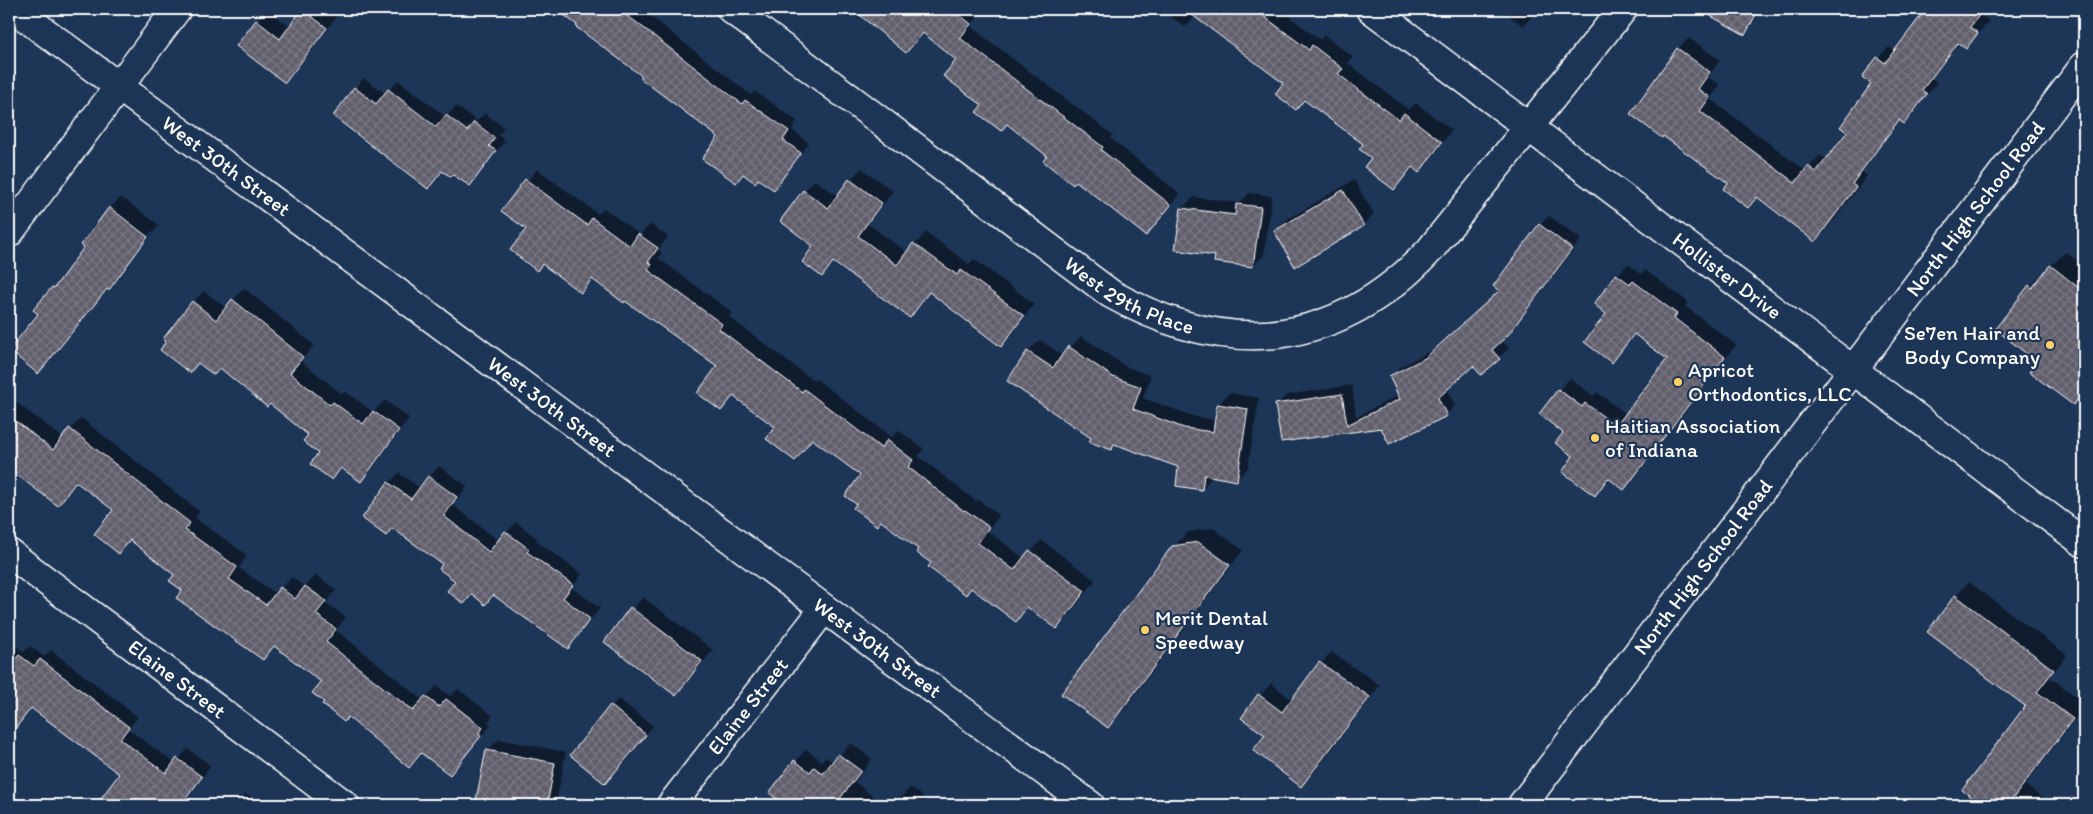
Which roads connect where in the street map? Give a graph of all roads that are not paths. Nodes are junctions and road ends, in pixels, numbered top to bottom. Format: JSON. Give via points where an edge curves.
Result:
{"nodes":[{"id":1,"x":14,"y":9,"type":"edge"},
{"id":2,"x":177,"y":9,"type":"edge"},
{"id":3,"x":731,"y":9,"type":"edge"},
{"id":4,"x":1372,"y":9,"type":"edge"},
{"id":5,"x":1623,"y":9,"type":"edge"},
{"id":6,"x":2084,"y":66,"type":"edge"},
{"id":7,"x":118,"y":87,"type":"junction"},
{"id":8,"x":1529,"y":127,"type":"junction"},
{"id":9,"x":9,"y":233,"type":"edge"},
{"id":10,"x":1854,"y":369,"type":"junction"},
{"id":11,"x":2084,"y":543,"type":"edge"},
{"id":12,"x":9,"y":553,"type":"edge"},
{"id":13,"x":824,"y":608,"type":"junction"},
{"id":14,"x":346,"y":805,"type":"edge"},
{"id":15,"x":672,"y":805,"type":"edge"},
{"id":16,"x":1090,"y":805,"type":"edge"},
{"id":17,"x":1522,"y":805,"type":"edge"}],
"edges":[{"from":1,"to":7,"type":"street","name":"West 30th Street"},
{"from":2,"to":7,"type":"street"},
{"from":3,"to":8,"type":"street","name":"West 29th Place","via":[[1112,294],[1143,312],[1189,328],[1225,334],[1273,334],[1320,324],[1354,310],[1394,285],[1430,250]]},
{"from":4,"to":8,"type":"street","name":"Hollister Drive"},
{"from":5,"to":8,"type":"street","name":"West 29th Place"},
{"from":6,"to":10,"type":"street","name":"North High School Road"},
{"from":7,"to":9,"type":"street"},
{"from":7,"to":13,"type":"street","name":"West 30th Street"},
{"from":8,"to":10,"type":"street","name":"Hollister Drive"},
{"from":10,"to":11,"type":"street","name":"Hollister Drive"},
{"from":10,"to":17,"type":"street","name":"North High School Road"},
{"from":12,"to":14,"type":"street","name":"Elaine Street"},
{"from":13,"to":15,"type":"street","name":"Elaine Street"},
{"from":13,"to":16,"type":"street","name":"West 30th Street"}]}
